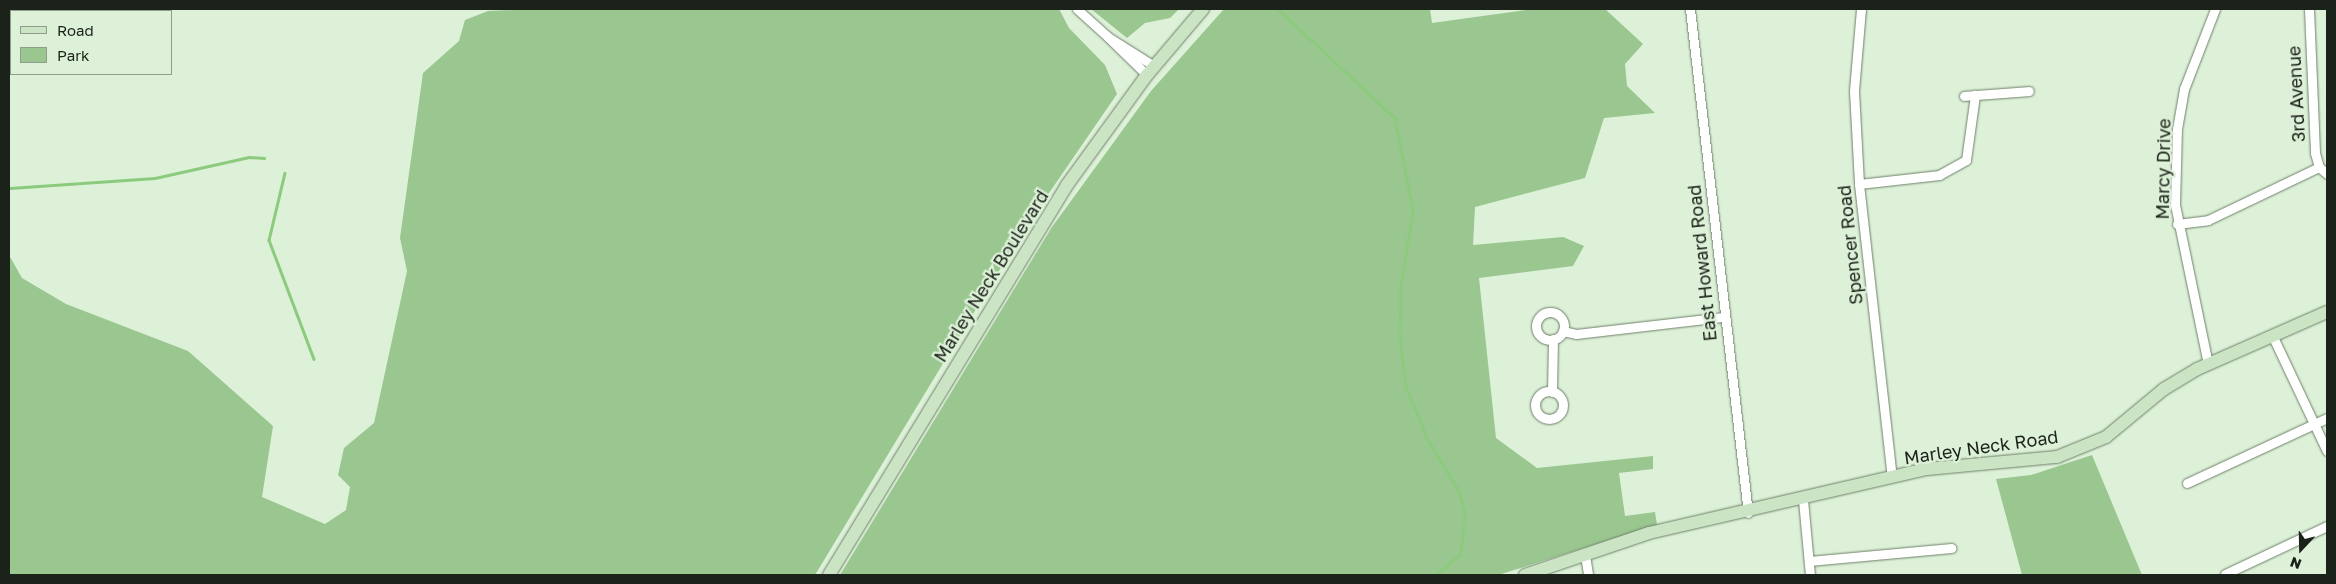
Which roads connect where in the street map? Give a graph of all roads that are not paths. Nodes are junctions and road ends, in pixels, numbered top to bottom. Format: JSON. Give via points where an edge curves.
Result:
{"nodes":[{"id":1,"x":1077,"y":9,"type":"edge"},
{"id":2,"x":1203,"y":9,"type":"edge"},
{"id":3,"x":1690,"y":9,"type":"edge"},
{"id":4,"x":1860,"y":9,"type":"edge"},
{"id":5,"x":2214,"y":9,"type":"edge"},
{"id":6,"x":2309,"y":9,"type":"edge"},
{"id":7,"x":1150,"y":70,"type":"junction"},
{"id":8,"x":2029,"y":91,"type":"dead end"},
{"id":9,"x":1975,"y":95,"type":"junction"},
{"id":10,"x":1964,"y":96,"type":"dead end"},
{"id":11,"x":2319,"y":167,"type":"junction"},
{"id":12,"x":2327,"y":174,"type":"edge"},
{"id":13,"x":1859,"y":184,"type":"junction"},
{"id":14,"x":2177,"y":224,"type":"junction"},
{"id":15,"x":2327,"y":312,"type":"edge"},
{"id":16,"x":1724,"y":317,"type":"junction"},
{"id":17,"x":1563,"y":331,"type":"junction"},
{"id":18,"x":2273,"y":337,"type":"junction"},
{"id":19,"x":1553,"y":339,"type":"junction"},
{"id":20,"x":2208,"y":364,"type":"junction"},
{"id":21,"x":1552,"y":392,"type":"dead end"},
{"id":22,"x":2327,"y":418,"type":"edge"},
{"id":23,"x":2314,"y":424,"type":"junction"},
{"id":24,"x":2327,"y":451,"type":"edge"},
{"id":25,"x":1892,"y":478,"type":"junction"},
{"id":26,"x":2187,"y":483,"type":"dead end"},
{"id":27,"x":1803,"y":500,"type":"junction"},
{"id":28,"x":1748,"y":513,"type":"junction"},
{"id":29,"x":2327,"y":526,"type":"edge"},
{"id":30,"x":1951,"y":548,"type":"dead end"},
{"id":31,"x":1585,"y":555,"type":"junction"},
{"id":32,"x":1809,"y":561,"type":"junction"},
{"id":33,"x":2224,"y":574,"type":"edge"},
{"id":34,"x":829,"y":575,"type":"edge"},
{"id":35,"x":1525,"y":575,"type":"edge"},
{"id":36,"x":1588,"y":575,"type":"edge"},
{"id":37,"x":1810,"y":575,"type":"edge"}],
"edges":[{"from":1,"to":7,"type":"street"},
{"from":2,"to":7,"type":"street","name":"Marley Neck Boulevard"},
{"from":3,"to":16,"type":"street","name":"East Howard Road"},
{"from":4,"to":13,"type":"street","name":"Spencer Road","via":[[1854,91]]},
{"from":5,"to":14,"type":"street","name":"Marcy Drive","via":[[2192,61],[2177,129]]},
{"from":6,"to":11,"type":"street","name":"3rd Avenue"},
{"from":7,"to":34,"type":"street","name":"Marley Neck Boulevard","via":[[1053,207]]},
{"from":8,"to":9,"type":"street"},
{"from":9,"to":10,"type":"street"},
{"from":9,"to":13,"type":"street","via":[[1966,160],[1939,175]]},
{"from":11,"to":12,"type":"street"},
{"from":11,"to":14,"type":"street","via":[[2208,220]]},
{"from":13,"to":25,"type":"street","name":"Spencer Road"},
{"from":14,"to":20,"type":"street","name":"Marcy Drive"},
{"from":15,"to":18,"type":"street","name":"Marley Neck Road"},
{"from":16,"to":17,"type":"street","via":[[1576,334]]},
{"from":16,"to":28,"type":"street","name":"East Howard Road"},
{"from":17,"to":19,"type":"street"},
{"from":17,"to":19,"type":"street","via":[[1561,318],[1543,314],[1537,331]]},
{"from":18,"to":20,"type":"street","name":"Marley Neck Road"},
{"from":18,"to":23,"type":"street"},
{"from":19,"to":21,"type":"street"},
{"from":20,"to":25,"type":"street","name":"Marley Neck Road","via":[[2164,389],[2114,432],[2083,448],[2028,462],[1927,469]]},
{"from":22,"to":23,"type":"street"},
{"from":23,"to":24,"type":"street"},
{"from":23,"to":26,"type":"street"},
{"from":25,"to":27,"type":"street","name":"Marley Neck Road"},
{"from":27,"to":28,"type":"street","name":"Marley Neck Road"},
{"from":27,"to":32,"type":"street"},
{"from":28,"to":31,"type":"street","name":"Marley Neck Road","via":[[1649,533]]},
{"from":29,"to":33,"type":"street"},
{"from":30,"to":32,"type":"street"},
{"from":31,"to":35,"type":"street","name":"Marley Neck Road"},
{"from":31,"to":36,"type":"street"},
{"from":32,"to":37,"type":"street"}]}
